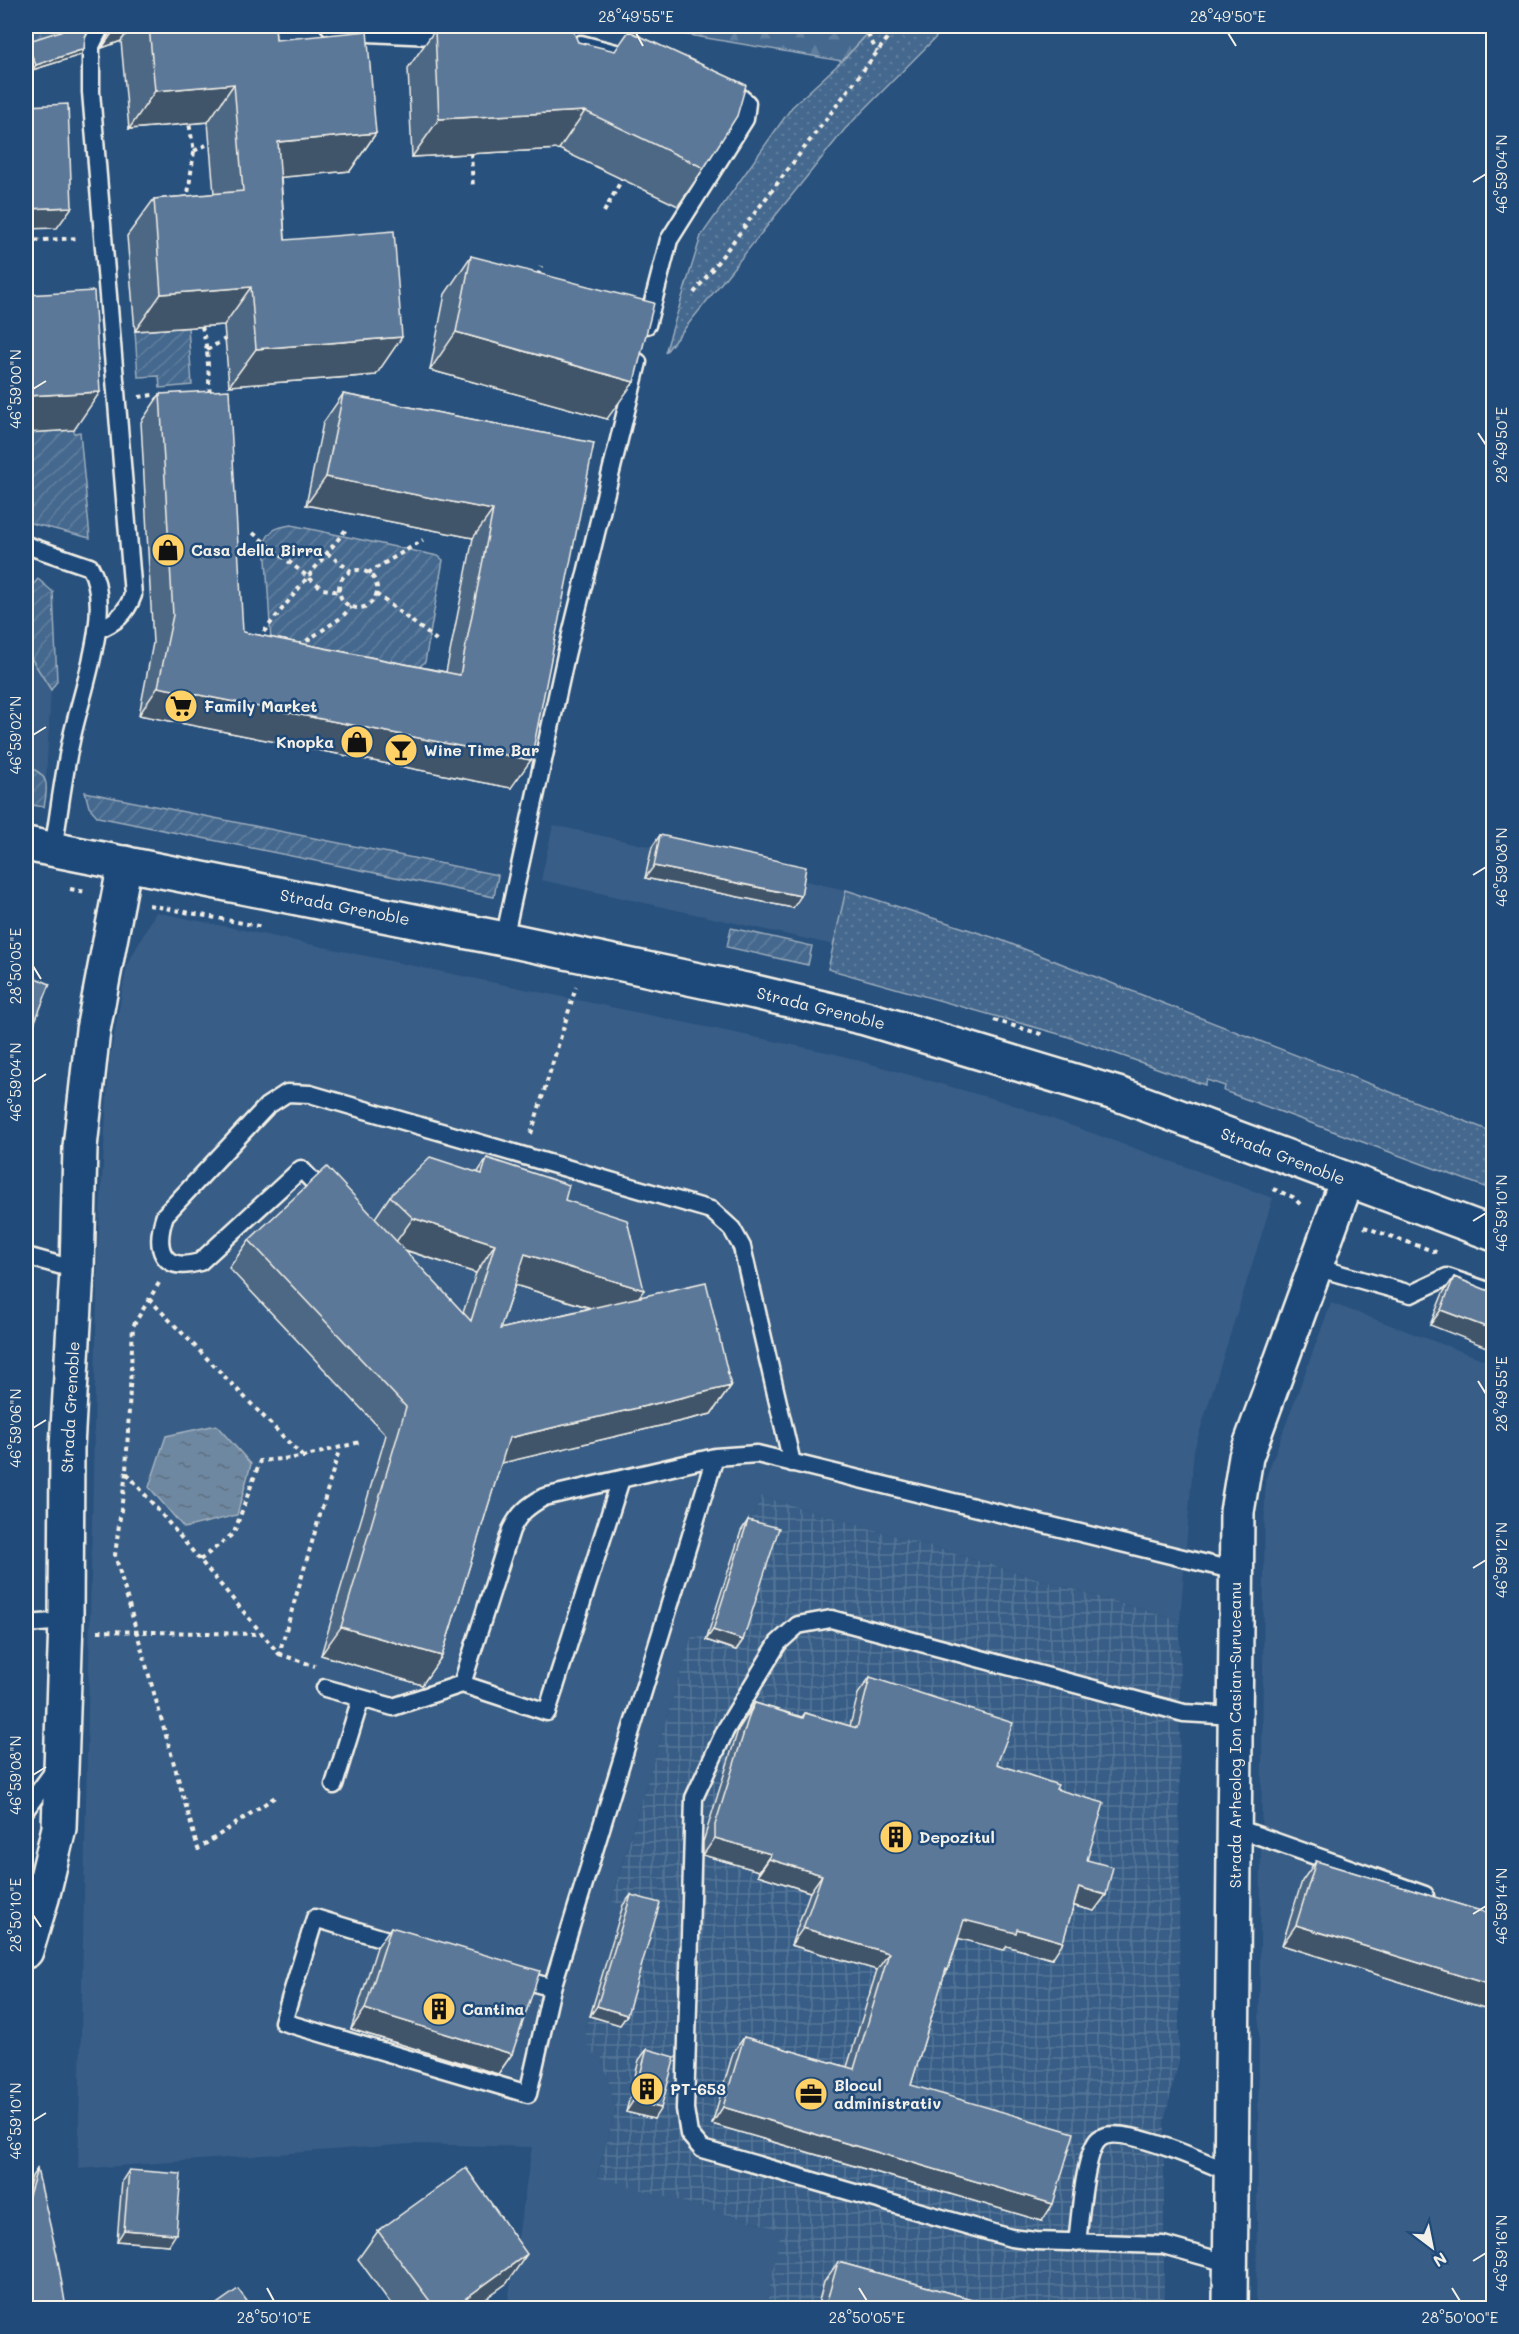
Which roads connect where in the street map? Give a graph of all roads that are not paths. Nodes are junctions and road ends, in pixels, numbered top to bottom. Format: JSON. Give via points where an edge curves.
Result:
{"nodes":[{"id":1,"x":101,"y":26,"type":"edge"},
{"id":2,"x":329,"y":26,"type":"edge"},
{"id":3,"x":470,"y":38,"type":"edge"},
{"id":4,"x":562,"y":42,"type":"edge"},
{"id":5,"x":654,"y":64,"type":"edge"},
{"id":6,"x":709,"y":82,"type":"edge"},
{"id":7,"x":26,"y":545,"type":"edge"},
{"id":8,"x":97,"y":630,"type":"junction"},
{"id":9,"x":39,"y":847,"type":"edge"},
{"id":10,"x":125,"y":863,"type":"junction"},
{"id":11,"x":504,"y":939,"type":"junction"},
{"id":12,"x":1347,"y":1180,"type":"junction"},
{"id":13,"x":341,"y":1211,"type":"edge"},
{"id":14,"x":1494,"y":1234,"type":"edge"},
{"id":15,"x":26,"y":1256,"type":"edge"},
{"id":16,"x":1315,"y":1267,"type":"junction"},
{"id":17,"x":77,"y":1270,"type":"junction"},
{"id":18,"x":1494,"y":1293,"type":"edge"},
{"id":19,"x":715,"y":1457,"type":"junction"},
{"id":20,"x":792,"y":1463,"type":"junction"},
{"id":21,"x":621,"y":1479,"type":"junction"},
{"id":22,"x":1236,"y":1571,"type":"junction"},
{"id":23,"x":26,"y":1624,"type":"edge"},
{"id":24,"x":80,"y":1626,"type":"junction"},
{"id":25,"x":462,"y":1684,"type":"junction"},
{"id":26,"x":325,"y":1688,"type":"dead end"},
{"id":27,"x":361,"y":1698,"type":"junction"},
{"id":28,"x":1235,"y":1716,"type":"junction"},
{"id":29,"x":61,"y":1763,"type":"junction"},
{"id":30,"x":334,"y":1785,"type":"dead end"},
{"id":31,"x":26,"y":1809,"type":"edge"},
{"id":32,"x":1234,"y":1827,"type":"junction"},
{"id":33,"x":1439,"y":1900,"type":"edge"},
{"id":34,"x":416,"y":1948,"type":"edge"},
{"id":35,"x":26,"y":1951,"type":"edge"},
{"id":36,"x":495,"y":1971,"type":"edge"},
{"id":37,"x":552,"y":1988,"type":"junction"},
{"id":38,"x":1231,"y":2173,"type":"junction"},
{"id":39,"x":1077,"y":2243,"type":"junction"},
{"id":40,"x":1231,"y":2264,"type":"junction"},
{"id":41,"x":1230,"y":2308,"type":"edge"}],
"edges":[{"from":1,"to":8,"type":"lane","via":[[91,46],[91,92],[133,595],[123,615]]},
{"from":2,"to":3,"type":"lane","via":[[367,33]]},
{"from":4,"to":5,"type":"lane","via":[[610,50]]},
{"from":6,"to":11,"type":"lane","via":[[731,89],[747,103],[745,119],[669,240],[566,655]]},
{"from":7,"to":8,"type":"lane","via":[[90,567],[99,588]]},
{"from":8,"to":9,"type":"lane","via":[[70,743]]},
{"from":9,"to":10,"type":"street","name":"Strada Grenoble"},
{"from":10,"to":11,"type":"street","name":"Strada Grenoble"},
{"from":10,"to":17,"type":"street","name":"Strada Grenoble","via":[[93,1030],[80,1147]]},
{"from":11,"to":12,"type":"street","name":"Strada Grenoble","via":[[865,1018],[1121,1095]]},
{"from":12,"to":14,"type":"street","name":"Strada Grenoble"},
{"from":12,"to":16,"type":"street","name":"Strada Arheolog Ion Casian-Suruceanu"},
{"from":13,"to":20,"type":"lane","via":[[301,1169],[201,1262],[184,1266],[172,1262],[161,1250],[158,1235],[165,1215],[267,1106],[287,1094],[310,1094],[711,1210],[732,1229],[742,1247]]},
{"from":15,"to":17,"type":"lane"},
{"from":16,"to":18,"type":"lane","via":[[1411,1294],[1446,1277]]},
{"from":16,"to":22,"type":"street","name":"Strada Arheolog Ion Casian-Suruceanu","via":[[1246,1457],[1237,1512]]},
{"from":17,"to":24,"type":"street","name":"Strada Grenoble","via":[[67,1447]]},
{"from":19,"to":20,"type":"lane","via":[[757,1454]]},
{"from":19,"to":21,"type":"lane"},
{"from":19,"to":37,"type":"lane"},
{"from":20,"to":22,"type":"lane"},
{"from":21,"to":25,"type":"lane","via":[[544,1497],[527,1506],[517,1518]]},
{"from":21,"to":25,"type":"lane","via":[[547,1712]]},
{"from":22,"to":28,"type":"street","name":"Strada Arheolog Ion Casian-Suruceanu"},
{"from":23,"to":24,"type":"lane"},
{"from":24,"to":29,"type":"street","name":"Strada Grenoble"},
{"from":25,"to":27,"type":"lane","via":[[393,1707]]},
{"from":26,"to":27,"type":"lane"},
{"from":27,"to":30,"type":"lane"},
{"from":28,"to":32,"type":"street","name":"Strada Arheolog Ion Casian-Suruceanu"},
{"from":28,"to":39,"type":"lane","via":[[1184,1713],[819,1619],[798,1625],[778,1643],[726,1729],[694,1798],[684,2109],[685,2123],[695,2143],[702,2149],[1011,2238]]},
{"from":29,"to":31,"type":"lane"},
{"from":29,"to":35,"type":"street","name":"Strada Grenoble","via":[[59,1828]]},
{"from":32,"to":33,"type":"lane"},
{"from":32,"to":38,"type":"street","name":"Strada Arheolog Ion Casian-Suruceanu"},
{"from":34,"to":37,"type":"lane","via":[[315,1918],[283,2022],[528,2094]]},
{"from":36,"to":37,"type":"lane"},
{"from":38,"to":39,"type":"lane","via":[[1172,2149],[1117,2134],[1105,2136],[1099,2139],[1090,2159]]},
{"from":38,"to":40,"type":"street","name":"Strada Arheolog Ion Casian-Suruceanu"},
{"from":39,"to":40,"type":"lane","via":[[1163,2245]]},
{"from":40,"to":41,"type":"street","name":"Strada Arheolog Ion Casian-Suruceanu"}]}
